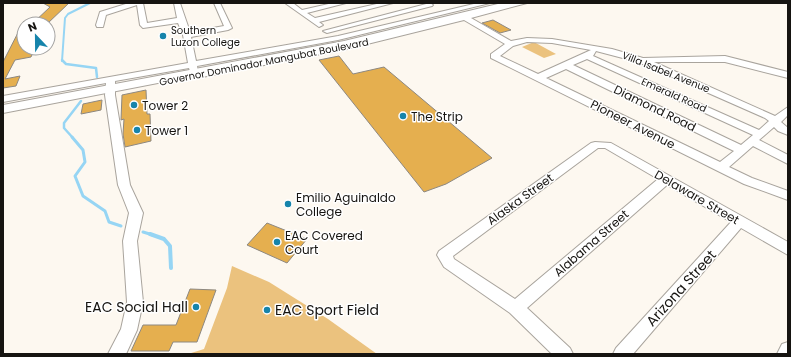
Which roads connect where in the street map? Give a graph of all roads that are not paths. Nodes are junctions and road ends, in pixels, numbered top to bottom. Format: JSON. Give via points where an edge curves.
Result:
{"nodes":[{"id":1,"x":136,"y":3,"type":"edge"},
{"id":2,"x":140,"y":3,"type":"edge"},
{"id":3,"x":177,"y":3,"type":"edge"},
{"id":4,"x":217,"y":3,"type":"edge"},
{"id":5,"x":298,"y":3,"type":"edge"},
{"id":6,"x":343,"y":3,"type":"edge"},
{"id":7,"x":351,"y":3,"type":"edge"},
{"id":8,"x":390,"y":3,"type":"edge"},
{"id":9,"x":426,"y":3,"type":"edge"},
{"id":10,"x":486,"y":3,"type":"edge"},
{"id":11,"x":496,"y":3,"type":"edge"},
{"id":12,"x":514,"y":3,"type":"edge"},
{"id":13,"x":524,"y":3,"type":"edge"},
{"id":14,"x":289,"y":4,"type":"edge"},
{"id":15,"x":360,"y":10,"type":"junction"},
{"id":16,"x":301,"y":12,"type":"junction"},
{"id":17,"x":460,"y":16,"type":"junction"},
{"id":18,"x":181,"y":20,"type":"junction"},
{"id":19,"x":371,"y":20,"type":"junction"},
{"id":20,"x":313,"y":21,"type":"junction"},
{"id":21,"x":100,"y":25,"type":"dead end"},
{"id":22,"x":327,"y":31,"type":"junction"},
{"id":23,"x":187,"y":35,"type":"junction"},
{"id":24,"x":339,"y":39,"type":"junction"},
{"id":25,"x":359,"y":41,"type":"junction"},
{"id":26,"x":508,"y":45,"type":"junction"},
{"id":27,"x":597,"y":48,"type":"junction"},
{"id":28,"x":306,"y":50,"type":"junction"},
{"id":29,"x":587,"y":56,"type":"junction"},
{"id":30,"x":641,"y":60,"type":"junction"},
{"id":31,"x":567,"y":66,"type":"junction"},
{"id":32,"x":193,"y":69,"type":"junction"},
{"id":33,"x":788,"y":75,"type":"edge"},
{"id":34,"x":540,"y":77,"type":"junction"},
{"id":35,"x":110,"y":86,"type":"junction"},
{"id":36,"x":3,"y":98,"type":"edge"},
{"id":37,"x":3,"y":102,"type":"edge"},
{"id":38,"x":3,"y":109,"type":"edge"},
{"id":39,"x":3,"y":112,"type":"edge"},
{"id":40,"x":787,"y":113,"type":"edge"},
{"id":41,"x":774,"y":122,"type":"junction"},
{"id":42,"x":788,"y":132,"type":"edge"},
{"id":43,"x":756,"y":137,"type":"junction"},
{"id":44,"x":607,"y":145,"type":"joint"},
{"id":45,"x":742,"y":150,"type":"junction"},
{"id":46,"x":788,"y":160,"type":"edge"},
{"id":47,"x":721,"y":168,"type":"junction"},
{"id":48,"x":666,"y":179,"type":"junction"},
{"id":49,"x":788,"y":196,"type":"edge"},
{"id":50,"x":740,"y":221,"type":"junction"},
{"id":51,"x":788,"y":248,"type":"edge"},
{"id":52,"x":516,"y":308,"type":"junction"},
{"id":53,"x":788,"y":350,"type":"edge"},
{"id":54,"x":117,"y":354,"type":"edge"},
{"id":55,"x":564,"y":354,"type":"edge"},
{"id":56,"x":622,"y":354,"type":"edge"},
{"id":57,"x":786,"y":354,"type":"edge"}],
"edges":[{"from":1,"to":21,"type":"street","via":[[103,14]]},
{"from":2,"to":18,"type":"street","via":[[144,25]]},
{"from":3,"to":18,"type":"street"},
{"from":4,"to":23,"type":"street","via":[[228,28]]},
{"from":5,"to":14,"type":"street"},
{"from":6,"to":16,"type":"street"},
{"from":7,"to":15,"type":"street"},
{"from":8,"to":15,"type":"street"},
{"from":9,"to":19,"type":"street","via":[[430,5]]},
{"from":10,"to":24,"type":"street","name":"Governor Dominador Mangubat Boulevard"},
{"from":11,"to":17,"type":"main road","name":"Governor Dominador Mangubat Boulevard"},
{"from":12,"to":17,"type":"main road","name":"Governor Dominador Mangubat Boulevard"},
{"from":13,"to":17,"type":"street","name":"Governor Dominador Mangubat Boulevard"},
{"from":14,"to":16,"type":"street"},
{"from":15,"to":19,"type":"street"},
{"from":15,"to":20,"type":"street"},
{"from":16,"to":20,"type":"street"},
{"from":17,"to":25,"type":"main road","name":"Governor Dominador Mangubat Boulevard"},
{"from":17,"to":26,"type":"street"},
{"from":18,"to":23,"type":"street"},
{"from":19,"to":22,"type":"street"},
{"from":20,"to":22,"type":"street"},
{"from":22,"to":24,"type":"street"},
{"from":23,"to":32,"type":"street"},
{"from":24,"to":25,"type":"main road","name":"Governor Dominador Mangubat Boulevard"},
{"from":24,"to":28,"type":"main road","name":"Governor Dominador Mangubat Boulevard"},
{"from":24,"to":32,"type":"street","name":"Governor Dominador Mangubat Boulevard"},
{"from":25,"to":28,"type":"main road","name":"Governor Dominador Mangubat Boulevard"},
{"from":25,"to":35,"type":"street","name":"Governor Dominador Mangubat Boulevard"},
{"from":26,"to":27,"type":"street","name":"Villa Isabel Avenue","via":[[521,41],[541,40]]},
{"from":26,"to":34,"type":"street","name":"Pioneer Avenue","via":[[505,50],[494,56]]},
{"from":27,"to":29,"type":"street"},
{"from":27,"to":30,"type":"street","name":"Villa Isabel Avenue"},
{"from":28,"to":32,"type":"main road","name":"Governor Dominador Mangubat Boulevard"},
{"from":29,"to":31,"type":"street"},
{"from":29,"to":43,"type":"street","name":"Emerald Road"},
{"from":30,"to":33,"type":"street","via":[[725,59]]},
{"from":30,"to":41,"type":"street","name":"Villa Isabel Avenue","via":[[769,116]]},
{"from":31,"to":34,"type":"street"},
{"from":31,"to":45,"type":"street","name":"Diamond Road"},
{"from":32,"to":35,"type":"main road","name":"Governor Dominador Mangubat Boulevard"},
{"from":34,"to":47,"type":"street","name":"Pioneer Avenue"},
{"from":35,"to":36,"type":"street","name":"Governor Dominador Mangubat Boulevard"},
{"from":35,"to":37,"type":"main road","name":"Governor Dominador Mangubat Boulevard"},
{"from":35,"to":38,"type":"main road","name":"Governor Dominador Mangubat Boulevard"},
{"from":35,"to":39,"type":"street","name":"Governor Dominador Mangubat Boulevard"},
{"from":35,"to":54,"type":"street","via":[[124,185],[136,213],[130,241],[135,302],[129,330]]},
{"from":40,"to":41,"type":"street"},
{"from":41,"to":42,"type":"street","name":"Villa Isabel Avenue"},
{"from":41,"to":43,"type":"street"},
{"from":43,"to":45,"type":"street"},
{"from":43,"to":46,"type":"street","name":"Emerald Road"},
{"from":44,"to":48,"type":"street","name":"Delaware Street"},
{"from":44,"to":52,"type":"street","name":"Alaska Street","via":[[595,145],[444,255],[444,259],[449,263]]},
{"from":45,"to":47,"type":"street"},
{"from":47,"to":49,"type":"street","name":"Pioneer Avenue"},
{"from":48,"to":50,"type":"street","name":"Delaware Street"},
{"from":48,"to":52,"type":"street","name":"Alabama Street"},
{"from":50,"to":51,"type":"street","name":"Delaware Street"},
{"from":50,"to":56,"type":"street","name":"Arizona Street"},
{"from":52,"to":55,"type":"street"},
{"from":53,"to":57,"type":"street"}]}
